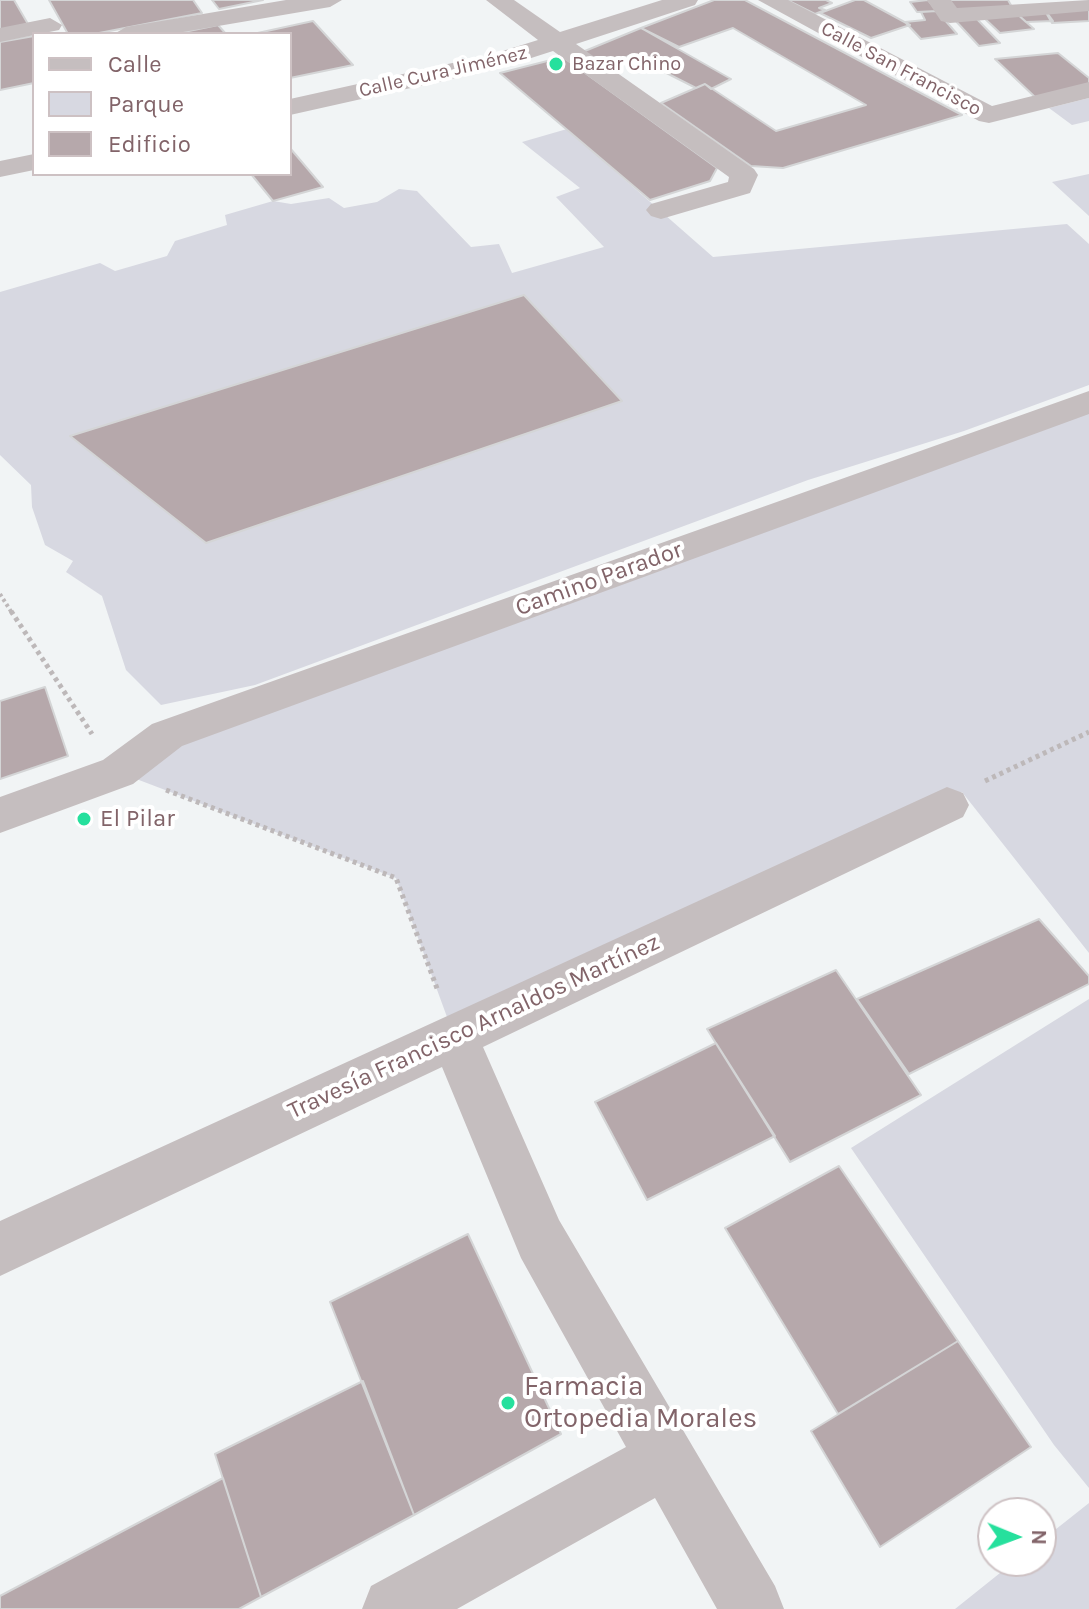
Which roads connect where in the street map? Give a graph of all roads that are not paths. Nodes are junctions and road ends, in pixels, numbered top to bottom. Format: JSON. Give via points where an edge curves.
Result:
{"nodes":[{"id":1,"x":36,"y":0,"type":"edge"},
{"id":2,"x":330,"y":0,"type":"edge"},
{"id":3,"x":498,"y":0,"type":"edge"},
{"id":4,"x":686,"y":0,"type":"edge"},
{"id":5,"x":770,"y":0,"type":"edge"},
{"id":6,"x":939,"y":0,"type":"edge"},
{"id":7,"x":303,"y":2,"type":"edge"},
{"id":8,"x":1017,"y":4,"type":"edge"},
{"id":9,"x":1089,"y":4,"type":"edge"},
{"id":10,"x":638,"y":6,"type":"edge"},
{"id":11,"x":53,"y":30,"type":"edge"},
{"id":12,"x":137,"y":32,"type":"edge"},
{"id":13,"x":0,"y":35,"type":"edge"},
{"id":14,"x":562,"y":43,"type":"junction"},
{"id":15,"x":1089,"y":90,"type":"edge"},
{"id":16,"x":292,"y":107,"type":"edge"},
{"id":17,"x":32,"y":162,"type":"edge"},
{"id":18,"x":0,"y":169,"type":"edge"},
{"id":19,"x":661,"y":210,"type":"dead end"},
{"id":20,"x":1089,"y":402,"type":"edge"},
{"id":21,"x":947,"y":805,"type":"road end"},
{"id":22,"x":0,"y":815,"type":"edge"},
{"id":23,"x":454,"y":1036,"type":"junction"},
{"id":24,"x":0,"y":1249,"type":"edge"},
{"id":25,"x":666,"y":1458,"type":"junction"},
{"id":26,"x":394,"y":1609,"type":"edge"},
{"id":27,"x":752,"y":1609,"type":"edge"}],
"edges":[{"from":1,"to":11,"type":"street"},
{"from":2,"to":7,"type":"street"},
{"from":3,"to":14,"type":"street"},
{"from":4,"to":10,"type":"street","name":"Calle Cura Jiménez"},
{"from":5,"to":15,"type":"street","name":"Calle San Francisco","via":[[989,115]]},
{"from":6,"to":8,"type":"street","via":[[950,16]]},
{"from":7,"to":12,"type":"street"},
{"from":8,"to":9,"type":"street"},
{"from":10,"to":14,"type":"street","name":"Calle Cura Jiménez"},
{"from":11,"to":13,"type":"street"},
{"from":14,"to":16,"type":"street","name":"Calle Cura Jiménez"},
{"from":14,"to":19,"type":"street","via":[[744,175],[740,187]]},
{"from":17,"to":18,"type":"street"},
{"from":20,"to":22,"type":"street","name":"Camino Parador","via":[[167,735],[118,772]]},
{"from":21,"to":23,"type":"street","name":"Travesía Francisco Arnaldos Martínez"},
{"from":23,"to":24,"type":"street","name":"Travesía Francisco Arnaldos Martínez"},
{"from":23,"to":25,"type":"street","via":[[540,1239]]},
{"from":25,"to":26,"type":"street"},
{"from":25,"to":27,"type":"street"}]}
